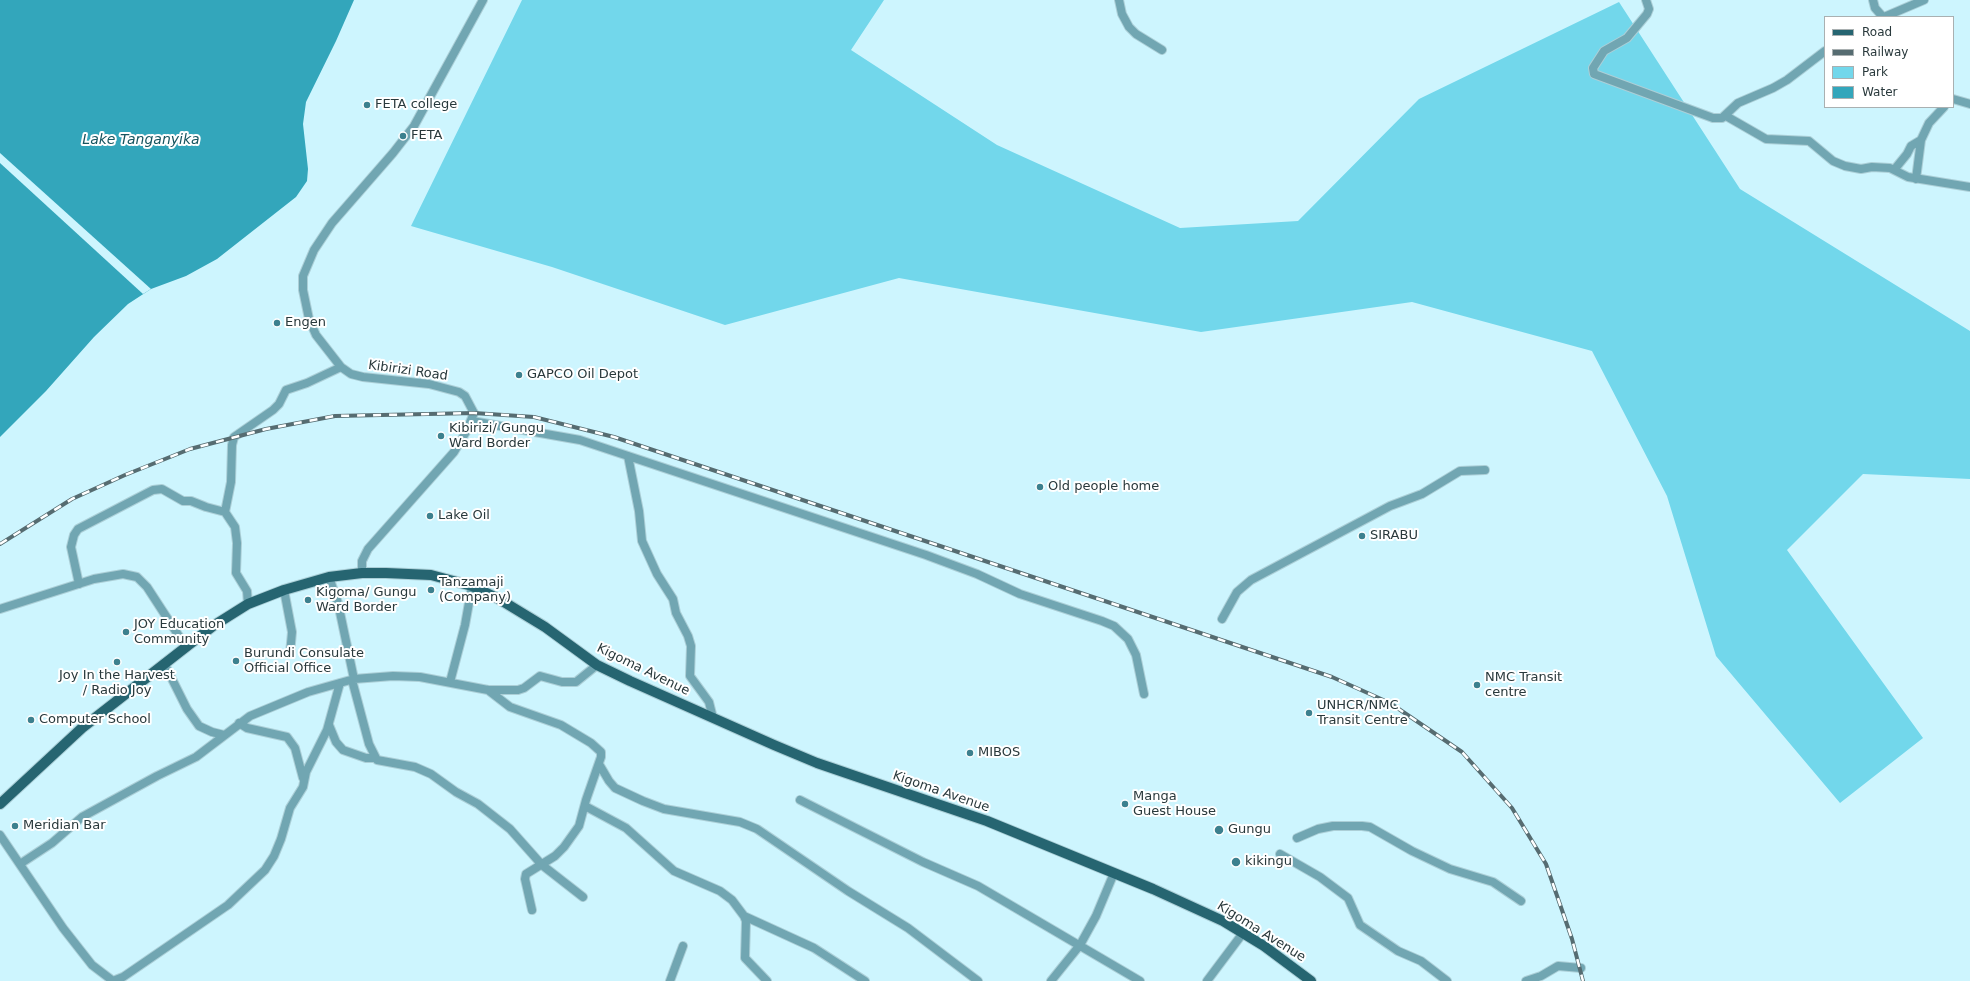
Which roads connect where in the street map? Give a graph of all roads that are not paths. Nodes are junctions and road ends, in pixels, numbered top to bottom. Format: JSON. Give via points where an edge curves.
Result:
{"nodes":[{"id":1,"x":483,"y":0,"type":"edge"},
{"id":2,"x":1119,"y":0,"type":"edge"},
{"id":3,"x":1646,"y":0,"type":"edge"},
{"id":4,"x":1873,"y":0,"type":"edge"},
{"id":5,"x":1924,"y":0,"type":"edge"},
{"id":6,"x":1883,"y":16,"type":"edge"},
{"id":7,"x":1886,"y":16,"type":"edge"},
{"id":8,"x":1162,"y":50,"type":"dead end"},
{"id":9,"x":1824,"y":52,"type":"edge"},
{"id":10,"x":1954,"y":99,"type":"edge"},
{"id":11,"x":1970,"y":104,"type":"edge"},
{"id":12,"x":1943,"y":108,"type":"edge"},
{"id":13,"x":1726,"y":116,"type":"junction"},
{"id":14,"x":1921,"y":140,"type":"junction"},
{"id":15,"x":1894,"y":170,"type":"junction"},
{"id":16,"x":1916,"y":178,"type":"junction"},
{"id":17,"x":1970,"y":187,"type":"edge"},
{"id":18,"x":341,"y":367,"type":"junction"},
{"id":19,"x":472,"y":421,"type":"junction"},
{"id":20,"x":628,"y":456,"type":"junction"},
{"id":21,"x":1485,"y":470,"type":"dead end"},
{"id":22,"x":226,"y":512,"type":"junction"},
{"id":23,"x":362,"y":573,"type":"junction"},
{"id":24,"x":329,"y":577,"type":"junction"},
{"id":25,"x":78,"y":584,"type":"junction"},
{"id":26,"x":472,"y":586,"type":"junction"},
{"id":27,"x":284,"y":590,"type":"junction"},
{"id":28,"x":248,"y":604,"type":"junction"},
{"id":29,"x":0,"y":609,"type":"edge"},
{"id":30,"x":1222,"y":619,"type":"dead end"},
{"id":31,"x":186,"y":647,"type":"junction"},
{"id":32,"x":290,"y":654,"type":"dead end"},
{"id":33,"x":164,"y":663,"type":"junction"},
{"id":34,"x":597,"y":665,"type":"junction"},
{"id":35,"x":353,"y":680,"type":"junction"},
{"id":36,"x":450,"y":682,"type":"junction"},
{"id":37,"x":340,"y":683,"type":"junction"},
{"id":38,"x":488,"y":690,"type":"junction"},
{"id":39,"x":1144,"y":694,"type":"dead end"},
{"id":40,"x":713,"y":718,"type":"junction"},
{"id":41,"x":239,"y":723,"type":"junction"},
{"id":42,"x":329,"y":725,"type":"junction"},
{"id":43,"x":224,"y":735,"type":"junction"},
{"id":44,"x":375,"y":758,"type":"junction"},
{"id":45,"x":599,"y":764,"type":"junction"},
{"id":46,"x":304,"y":782,"type":"junction"},
{"id":47,"x":800,"y":800,"type":"dead end"},
{"id":48,"x":0,"y":804,"type":"edge"},
{"id":49,"x":585,"y":806,"type":"junction"},
{"id":50,"x":0,"y":835,"type":"edge"},
{"id":51,"x":1297,"y":838,"type":"dead end"},
{"id":52,"x":1280,"y":854,"type":"dead end"},
{"id":53,"x":20,"y":864,"type":"junction"},
{"id":54,"x":542,"y":865,"type":"junction"},
{"id":55,"x":1114,"y":873,"type":"junction"},
{"id":56,"x":583,"y":897,"type":"dead end"},
{"id":57,"x":1521,"y":900,"type":"dead end"},
{"id":58,"x":532,"y":910,"type":"dead end"},
{"id":59,"x":744,"y":916,"type":"junction"},
{"id":60,"x":1243,"y":933,"type":"junction"},
{"id":61,"x":1080,"y":945,"type":"junction"},
{"id":62,"x":683,"y":946,"type":"dead end"},
{"id":63,"x":1581,"y":968,"type":"dead end"},
{"id":64,"x":671,"y":981,"type":"edge"},
{"id":65,"x":767,"y":981,"type":"edge"},
{"id":66,"x":866,"y":981,"type":"edge"},
{"id":67,"x":978,"y":981,"type":"edge"},
{"id":68,"x":1051,"y":981,"type":"edge"},
{"id":69,"x":1140,"y":981,"type":"edge"},
{"id":70,"x":1207,"y":981,"type":"edge"},
{"id":71,"x":1311,"y":981,"type":"edge"},
{"id":72,"x":1447,"y":981,"type":"edge"},
{"id":73,"x":1526,"y":981,"type":"edge"}],
"edges":[{"from":1,"to":18,"type":"street","name":"Kibirizi Road","via":[[414,126],[393,154],[332,223],[308,263],[303,276],[302,290],[309,319],[316,335]]},
{"from":2,"to":8,"type":"street","via":[[1128,27]]},
{"from":3,"to":13,"type":"street","via":[[1649,9],[1647,14],[1627,38],[1604,51],[1593,68],[1594,74],[1713,118]]},
{"from":4,"to":6,"type":"street","via":[[1875,8]]},
{"from":5,"to":7,"type":"street"},
{"from":9,"to":13,"type":"street","via":[[1782,82],[1738,102]]},
{"from":10,"to":11,"type":"street"},
{"from":12,"to":14,"type":"street","via":[[1929,123]]},
{"from":13,"to":15,"type":"street","via":[[1766,139],[1809,141],[1833,162],[1845,166],[1861,169],[1882,167]]},
{"from":14,"to":15,"type":"street","via":[[1910,146]]},
{"from":14,"to":16,"type":"street"},
{"from":15,"to":16,"type":"street"},
{"from":16,"to":17,"type":"street"},
{"from":18,"to":19,"type":"street","name":"Kibirizi Road","via":[[351,374],[363,377],[429,384],[459,392],[472,407]]},
{"from":18,"to":22,"type":"street","via":[[307,384],[286,390],[273,410],[234,437]]},
{"from":19,"to":20,"type":"street","via":[[562,436]]},
{"from":19,"to":23,"type":"street","via":[[441,469],[368,549],[362,562]]},
{"from":20,"to":39,"type":"street","via":[[926,555],[1020,594],[1114,626],[1124,633],[1136,655]]},
{"from":20,"to":40,"type":"street","via":[[642,541],[656,574],[673,599],[676,612],[688,636],[691,646],[690,676],[709,702]]},
{"from":21,"to":30,"type":"street","via":[[1460,472],[1422,494],[1390,506],[1251,580],[1237,592]]},
{"from":22,"to":25,"type":"street","via":[[191,501],[182,501],[162,489],[153,490],[78,529],[71,547]]},
{"from":22,"to":28,"type":"street","via":[[235,527],[236,573],[247,591]]},
{"from":23,"to":24,"type":"main road","name":"Kigoma Avenue"},
{"from":23,"to":26,"type":"main road","name":"Kigoma Avenue","via":[[431,575]]},
{"from":24,"to":27,"type":"main road","name":"Kigoma Avenue"},
{"from":24,"to":35,"type":"street","via":[[338,603]]},
{"from":25,"to":29,"type":"street"},
{"from":25,"to":31,"type":"street","via":[[122,574],[137,577],[147,587]]},
{"from":26,"to":34,"type":"main road","name":"Kigoma Avenue","via":[[545,627]]},
{"from":26,"to":36,"type":"street"},
{"from":27,"to":28,"type":"main road","name":"Kigoma Avenue"},
{"from":27,"to":32,"type":"street","via":[[292,632]]},
{"from":28,"to":31,"type":"main road","name":"Kigoma Avenue"},
{"from":31,"to":33,"type":"main road","name":"Kigoma Avenue"},
{"from":33,"to":43,"type":"street","via":[[187,710],[199,726]]},
{"from":33,"to":48,"type":"main road","name":"Kigoma Avenue","via":[[82,728]]},
{"from":34,"to":38,"type":"street","via":[[576,682],[562,682],[540,676],[518,690]]},
{"from":34,"to":40,"type":"main road","name":"Kigoma Avenue"},
{"from":35,"to":36,"type":"street","via":[[420,677]]},
{"from":35,"to":37,"type":"street"},
{"from":35,"to":44,"type":"street"},
{"from":36,"to":38,"type":"street"},
{"from":37,"to":41,"type":"street","via":[[308,692]]},
{"from":37,"to":42,"type":"street"},
{"from":38,"to":45,"type":"street","via":[[510,707],[562,725],[591,743],[601,752]]},
{"from":40,"to":55,"type":"main road","name":"Kigoma Avenue","via":[[817,763],[986,821]]},
{"from":41,"to":43,"type":"street"},
{"from":41,"to":46,"type":"street","via":[[247,728],[282,735],[290,740],[295,748]]},
{"from":42,"to":44,"type":"street","via":[[336,742],[343,750],[366,758]]},
{"from":42,"to":46,"type":"street","via":[[306,772]]},
{"from":43,"to":53,"type":"street","via":[[190,761],[157,776],[82,818],[52,843]]},
{"from":44,"to":54,"type":"street","via":[[381,762],[415,767],[431,774],[478,804],[510,830]]},
{"from":45,"to":49,"type":"street"},
{"from":45,"to":67,"type":"street","via":[[615,788],[643,801],[664,809],[740,822],[756,830],[908,928]]},
{"from":46,"to":53,"type":"street","via":[[290,808],[274,856],[265,870],[228,905],[124,978],[113,981],[92,966]]},
{"from":47,"to":61,"type":"street","via":[[923,862],[978,886]]},
{"from":49,"to":54,"type":"street","via":[[580,826],[573,837],[555,856]]},
{"from":49,"to":59,"type":"street","via":[[626,828],[674,871],[720,891],[732,900]]},
{"from":50,"to":53,"type":"street"},
{"from":51,"to":57,"type":"street","via":[[1333,826],[1370,827],[1450,869],[1493,882]]},
{"from":52,"to":72,"type":"street","via":[[1320,877],[1348,898],[1360,925],[1398,951],[1421,961]]},
{"from":54,"to":56,"type":"street"},
{"from":54,"to":58,"type":"street","via":[[526,874]]},
{"from":55,"to":60,"type":"main road","name":"Kigoma Avenue","via":[[1224,921]]},
{"from":55,"to":61,"type":"street","via":[[1096,916]]},
{"from":59,"to":65,"type":"street","via":[[745,958]]},
{"from":59,"to":66,"type":"street","via":[[814,948]]},
{"from":60,"to":70,"type":"street"},
{"from":60,"to":71,"type":"main road","name":"Kigoma Avenue"},
{"from":61,"to":68,"type":"street"},
{"from":61,"to":69,"type":"street"},
{"from":62,"to":64,"type":"street"},
{"from":63,"to":73,"type":"street","via":[[1558,966]]}]}
